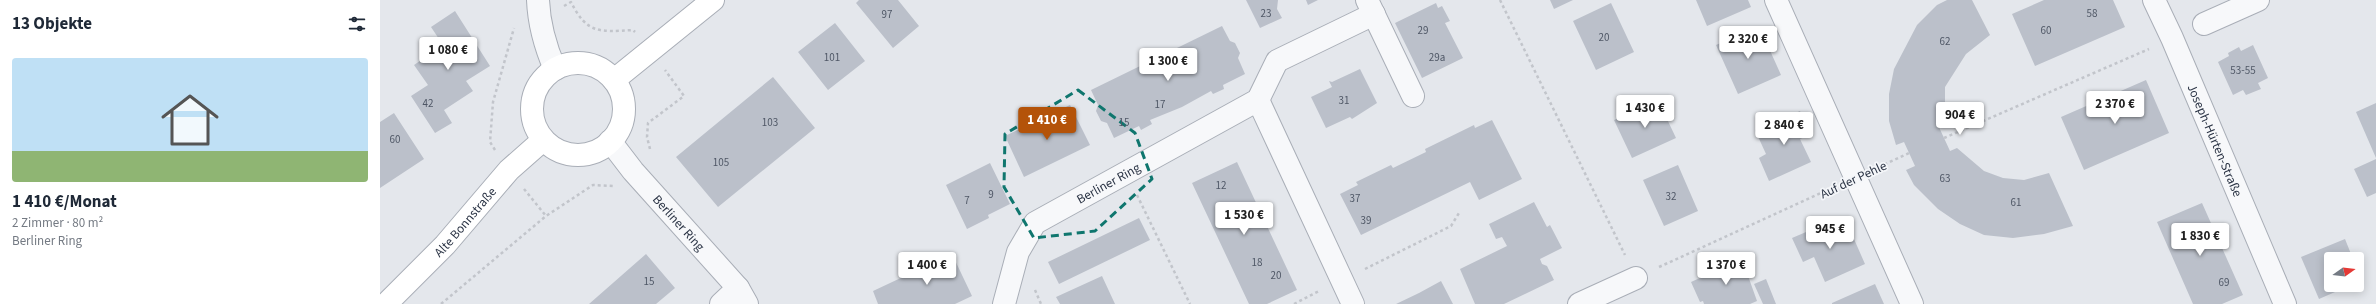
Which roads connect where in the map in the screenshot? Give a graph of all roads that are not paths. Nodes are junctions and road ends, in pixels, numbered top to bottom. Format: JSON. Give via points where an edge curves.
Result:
{"nodes":[{"id":1,"x":538,"y":0,"type":"edge"},
{"id":2,"x":713,"y":0,"type":"edge"},
{"id":3,"x":1776,"y":0,"type":"edge"},
{"id":4,"x":2154,"y":0,"type":"edge"},
{"id":5,"x":2258,"y":0,"type":"edge"},
{"id":6,"x":1370,"y":7,"type":"edge"},
{"id":7,"x":2204,"y":24,"type":"dead end"},
{"id":8,"x":555,"y":69,"type":"junction"},
{"id":9,"x":614,"y":80,"type":"junction"},
{"id":10,"x":1413,"y":96,"type":"dead end"},
{"id":11,"x":1258,"y":100,"type":"junction"},
{"id":12,"x":543,"y":140,"type":"junction"},
{"id":13,"x":610,"y":141,"type":"junction"},
{"id":14,"x":1636,"y":278,"type":"road end"},
{"id":15,"x":742,"y":296,"type":"edge"},
{"id":16,"x":386,"y":304,"type":"edge"},
{"id":17,"x":721,"y":304,"type":"edge"},
{"id":18,"x":1004,"y":304,"type":"edge"},
{"id":19,"x":1353,"y":304,"type":"edge"},
{"id":20,"x":1579,"y":304,"type":"edge"},
{"id":21,"x":1912,"y":304,"type":"edge"},
{"id":22,"x":2285,"y":304,"type":"edge"}],
"edges":[{"from":1,"to":8,"type":"street","via":[[539,21],[545,47]]},
{"from":2,"to":9,"type":"main road"},
{"from":3,"to":21,"type":"street"},
{"from":4,"to":22,"type":"street","name":"Joseph-Hürten-Straße"},
{"from":5,"to":7,"type":"street"},
{"from":6,"to":10,"type":"street"},
{"from":6,"to":11,"type":"street","via":[[1277,61]]},
{"from":8,"to":9,"type":"main road","via":[[566,64],[593,65]]},
{"from":8,"to":12,"type":"main road","via":[[536,89],[532,102],[532,115]]},
{"from":9,"to":13,"type":"main road","via":[[622,96],[624,115],[621,126]]},
{"from":11,"to":18,"type":"street","name":"Berliner Ring","via":[[1036,223],[1018,252]]},
{"from":11,"to":19,"type":"street"},
{"from":12,"to":13,"type":"main road","via":[[554,149],[581,156],[595,152]]},
{"from":12,"to":16,"type":"main road","name":"Alte Bonnstraße","via":[[509,170],[445,245]]},
{"from":13,"to":15,"type":"street","name":"Berliner Ring"},
{"from":14,"to":20,"type":"street"},
{"from":15,"to":17,"type":"street"}]}
